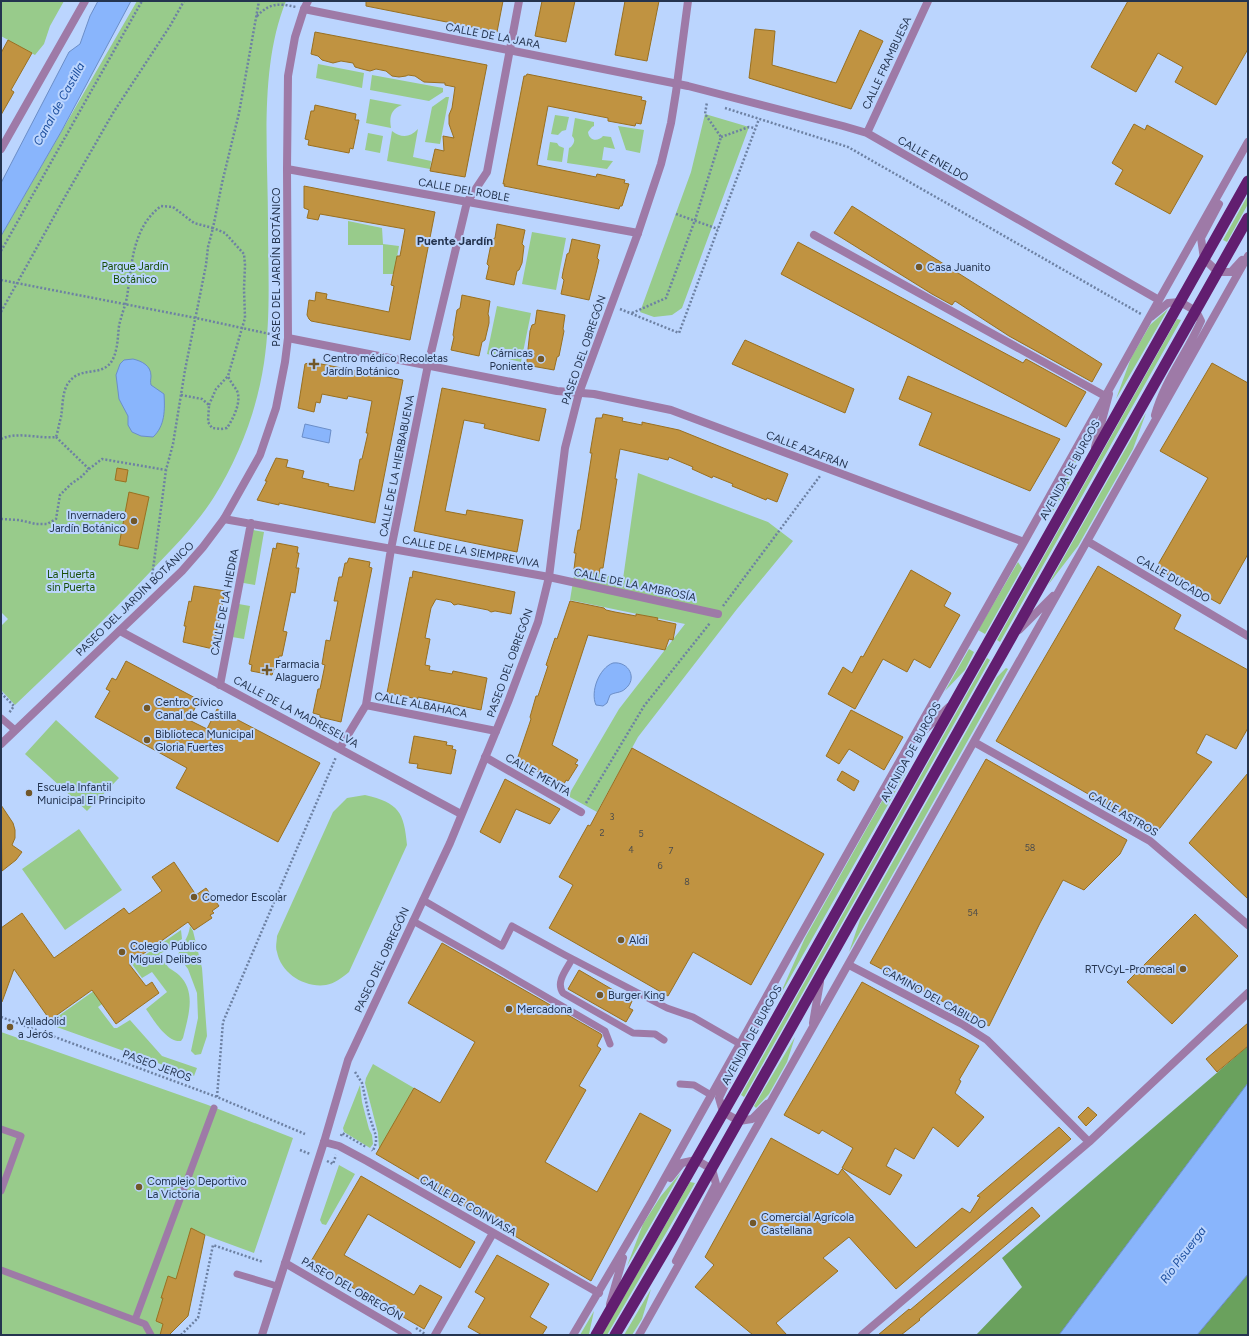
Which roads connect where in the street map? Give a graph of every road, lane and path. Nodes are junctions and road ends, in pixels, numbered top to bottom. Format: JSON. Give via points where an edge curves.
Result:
{"nodes":[{"id":1,"x":85,"y":1,"type":"edge"},
{"id":2,"x":142,"y":1,"type":"edge"},
{"id":3,"x":184,"y":1,"type":"edge"},
{"id":4,"x":259,"y":1,"type":"edge"},
{"id":5,"x":308,"y":1,"type":"edge"},
{"id":6,"x":519,"y":1,"type":"edge"},
{"id":7,"x":688,"y":1,"type":"edge"},
{"id":8,"x":928,"y":1,"type":"edge"},
{"id":9,"x":285,"y":5,"type":"dead end"},
{"id":10,"x":304,"y":9,"type":"junction"},
{"id":11,"x":256,"y":17,"type":"junction"},
{"id":12,"x":510,"y":50,"type":"junction"},
{"id":13,"x":678,"y":84,"type":"junction"},
{"id":14,"x":708,"y":91,"type":"junction"},
{"id":15,"x":706,"y":102,"type":"junction"},
{"id":16,"x":714,"y":104,"type":"dead end"},
{"id":17,"x":763,"y":105,"type":"junction"},
{"id":18,"x":722,"y":107,"type":"dead end"},
{"id":19,"x":759,"y":119,"type":"junction"},
{"id":20,"x":755,"y":128,"type":"junction"},
{"id":21,"x":867,"y":133,"type":"junction"},
{"id":22,"x":721,"y":137,"type":"junction"},
{"id":23,"x":1247,"y":144,"type":"edge"},
{"id":24,"x":1,"y":149,"type":"edge"},
{"id":25,"x":287,"y":169,"type":"junction"},
{"id":26,"x":1248,"y":182,"type":"edge"},
{"id":27,"x":467,"y":202,"type":"junction"},
{"id":28,"x":676,"y":214,"type":"dead end"},
{"id":29,"x":1248,"y":218,"type":"edge"},
{"id":30,"x":695,"y":220,"type":"junction"},
{"id":31,"x":213,"y":228,"type":"junction"},
{"id":32,"x":718,"y":228,"type":"junction"},
{"id":33,"x":638,"y":233,"type":"junction"},
{"id":34,"x":814,"y":235,"type":"dead end"},
{"id":35,"x":1,"y":251,"type":"edge"},
{"id":36,"x":1248,"y":255,"type":"edge"},
{"id":37,"x":1204,"y":260,"type":"junction"},
{"id":38,"x":1218,"y":272,"type":"junction"},
{"id":39,"x":1,"y":280,"type":"edge"},
{"id":40,"x":17,"y":283,"type":"junction"},
{"id":41,"x":1159,"y":300,"type":"junction"},
{"id":42,"x":1180,"y":302,"type":"junction"},
{"id":43,"x":125,"y":304,"type":"junction"},
{"id":44,"x":610,"y":305,"type":"junction"},
{"id":45,"x":1196,"y":310,"type":"junction"},
{"id":46,"x":1,"y":312,"type":"edge"},
{"id":47,"x":632,"y":314,"type":"junction"},
{"id":48,"x":196,"y":318,"type":"junction"},
{"id":49,"x":1149,"y":318,"type":"junction"},
{"id":50,"x":242,"y":328,"type":"junction"},
{"id":51,"x":288,"y":338,"type":"junction"},
{"id":52,"x":428,"y":365,"type":"junction"},
{"id":53,"x":228,"y":376,"type":"junction"},
{"id":54,"x":1113,"y":382,"type":"junction"},
{"id":55,"x":579,"y":393,"type":"junction"},
{"id":56,"x":182,"y":395,"type":"junction"},
{"id":57,"x":1105,"y":396,"type":"junction"},
{"id":58,"x":209,"y":405,"type":"junction"},
{"id":59,"x":1152,"y":424,"type":"junction"},
{"id":60,"x":56,"y":437,"type":"junction"},
{"id":61,"x":1,"y":439,"type":"edge"},
{"id":62,"x":1092,"y":457,"type":"junction"},
{"id":63,"x":826,"y":468,"type":"junction"},
{"id":64,"x":89,"y":469,"type":"junction"},
{"id":65,"x":166,"y":470,"type":"junction"},
{"id":66,"x":1,"y":519,"type":"edge"},
{"id":67,"x":224,"y":519,"type":"junction"},
{"id":68,"x":251,"y":523,"type":"junction"},
{"id":69,"x":1087,"y":541,"type":"junction"},
{"id":70,"x":1024,"y":542,"type":"junction"},
{"id":71,"x":391,"y":549,"type":"junction"},
{"id":72,"x":549,"y":577,"type":"junction"},
{"id":73,"x":1060,"y":589,"type":"junction"},
{"id":74,"x":160,"y":591,"type":"junction"},
{"id":75,"x":718,"y":614,"type":"junction"},
{"id":76,"x":120,"y":631,"type":"junction"},
{"id":77,"x":1248,"y":636,"type":"edge"},
{"id":78,"x":1010,"y":639,"type":"junction"},
{"id":79,"x":220,"y":685,"type":"junction"},
{"id":80,"x":1,"y":693,"type":"edge"},
{"id":81,"x":954,"y":702,"type":"junction"},
{"id":82,"x":366,"y":705,"type":"junction"},
{"id":83,"x":2,"y":719,"type":"edge"},
{"id":84,"x":15,"y":730,"type":"junction"},
{"id":85,"x":496,"y":731,"type":"junction"},
{"id":86,"x":974,"y":742,"type":"junction"},
{"id":87,"x":1,"y":744,"type":"edge"},
{"id":88,"x":909,"y":744,"type":"junction"},
{"id":89,"x":340,"y":748,"type":"junction"},
{"id":90,"x":485,"y":757,"type":"junction"},
{"id":91,"x":580,"y":812,"type":"joint"},
{"id":92,"x":461,"y":814,"type":"junction"},
{"id":93,"x":423,"y":900,"type":"junction"},
{"id":94,"x":413,"y":921,"type":"junction"},
{"id":95,"x":1248,"y":925,"type":"edge"},
{"id":96,"x":793,"y":949,"type":"junction"},
{"id":97,"x":572,"y":959,"type":"junction"},
{"id":98,"x":849,"y":965,"type":"junction"},
{"id":99,"x":821,"y":975,"type":"junction"},
{"id":100,"x":1248,"y":992,"type":"edge"},
{"id":101,"x":1,"y":1017,"type":"edge"},
{"id":102,"x":812,"y":1030,"type":"junction"},
{"id":103,"x":664,"y":1040,"type":"dead end"},
{"id":104,"x":610,"y":1044,"type":"dead end"},
{"id":105,"x":740,"y":1044,"type":"junction"},
{"id":106,"x":348,"y":1060,"type":"junction"},
{"id":107,"x":680,"y":1084,"type":"dead end"},
{"id":108,"x":712,"y":1095,"type":"junction"},
{"id":109,"x":217,"y":1097,"type":"junction"},
{"id":110,"x":773,"y":1098,"type":"junction"},
{"id":111,"x":214,"y":1108,"type":"dead end"},
{"id":112,"x":723,"y":1112,"type":"junction"},
{"id":113,"x":739,"y":1121,"type":"junction"},
{"id":114,"x":1,"y":1129,"type":"edge"},
{"id":115,"x":306,"y":1134,"type":"dead end"},
{"id":116,"x":324,"y":1142,"type":"junction"},
{"id":117,"x":1089,"y":1142,"type":"junction"},
{"id":118,"x":373,"y":1151,"type":"dead end"},
{"id":119,"x":696,"y":1160,"type":"junction"},
{"id":120,"x":712,"y":1169,"type":"junction"},
{"id":121,"x":1,"y":1191,"type":"edge"},
{"id":122,"x":652,"y":1201,"type":"junction"},
{"id":123,"x":493,"y":1233,"type":"junction"},
{"id":124,"x":627,"y":1245,"type":"junction"},
{"id":125,"x":263,"y":1262,"type":"dead end"},
{"id":126,"x":285,"y":1263,"type":"junction"},
{"id":127,"x":1,"y":1270,"type":"edge"},
{"id":128,"x":237,"y":1274,"type":"dead end"},
{"id":129,"x":277,"y":1286,"type":"junction"},
{"id":130,"x":599,"y":1293,"type":"junction"},
{"id":131,"x":655,"y":1308,"type":"junction"},
{"id":132,"x":606,"y":1318,"type":"junction"},
{"id":133,"x":135,"y":1320,"type":"junction"},
{"id":134,"x":264,"y":1334,"type":"edge"},
{"id":135,"x":151,"y":1335,"type":"edge"},
{"id":136,"x":181,"y":1335,"type":"edge"},
{"id":137,"x":408,"y":1335,"type":"edge"},
{"id":138,"x":435,"y":1335,"type":"edge"},
{"id":139,"x":573,"y":1335,"type":"edge"},
{"id":140,"x":596,"y":1335,"type":"edge"},
{"id":141,"x":615,"y":1335,"type":"edge"},
{"id":142,"x":640,"y":1335,"type":"edge"},
{"id":143,"x":862,"y":1335,"type":"edge"}],
"edges":[{"from":1,"to":24,"type":"street"},
{"from":2,"to":35,"type":"path"},
{"from":3,"to":40,"type":"path","via":[[113,113]]},
{"from":4,"to":11,"type":"path"},
{"from":5,"to":10,"type":"street","name":"PASEO DEL JARDÍN BOTÁNICO"},
{"from":6,"to":12,"type":"street","name":"CALLE DE LA HIERBABUENA"},
{"from":7,"to":13,"type":"street","name":"PASEO DEL OBREGÓN"},
{"from":8,"to":21,"type":"street","name":"CALLE FRAMBUESA"},
{"from":9,"to":11,"type":"path","via":[[273,5],[262,10]]},
{"from":10,"to":12,"type":"street","name":"CALLE DE LA JARA"},
{"from":10,"to":25,"type":"street","name":"PASEO DEL JARDÍN BOTÁNICO","via":[[295,37],[288,76]]},
{"from":11,"to":31,"type":"path","via":[[239,113]]},
{"from":12,"to":13,"type":"street","name":"CALLE DE LA JARA"},
{"from":12,"to":27,"type":"street","name":"CALLE DE LA HIERBABUENA","via":[[487,172]]},
{"from":13,"to":14,"type":"street","name":"CALLE ENELDO"},
{"from":13,"to":33,"type":"street","name":"PASEO DEL OBREGÓN","via":[[661,164]]},
{"from":14,"to":15,"type":"path"},
{"from":14,"to":17,"type":"street","name":"CALLE ENELDO"},
{"from":15,"to":16,"type":"path"},
{"from":15,"to":22,"type":"path","via":[[704,114]]},
{"from":17,"to":19,"type":"path"},
{"from":17,"to":21,"type":"street","name":"CALLE ENELDO"},
{"from":18,"to":19,"type":"path"},
{"from":19,"to":20,"type":"path"},
{"from":19,"to":49,"type":"path","via":[[848,147]]},
{"from":20,"to":22,"type":"path","via":[[749,127]]},
{"from":20,"to":32,"type":"path"},
{"from":21,"to":41,"type":"street","name":"CALLE ENELDO"},
{"from":22,"to":30,"type":"path"},
{"from":23,"to":37,"type":"street","via":[[1201,238]]},
{"from":23,"to":41,"type":"street","name":"AVENIDA DE BURGOS"},
{"from":25,"to":27,"type":"street","name":"CALLE DEL ROBLE"},
{"from":25,"to":51,"type":"street","name":"PASEO DEL JARDÍN BOTÁNICO"},
{"from":26,"to":37,"type":"highway","name":"AVENIDA DE BURGOS"},
{"from":27,"to":33,"type":"street","name":"CALLE DEL ROBLE"},
{"from":27,"to":52,"type":"street","name":"CALLE DE LA HIERBABUENA"},
{"from":28,"to":30,"type":"path"},
{"from":29,"to":38,"type":"highway"},
{"from":30,"to":32,"type":"path"},
{"from":30,"to":47,"type":"path","via":[[666,298]]},
{"from":31,"to":43,"type":"path","via":[[194,224],[173,207],[161,206],[156,210],[133,249]]},
{"from":31,"to":48,"type":"path"},
{"from":31,"to":50,"type":"path","via":[[225,233],[244,254],[245,318]]},
{"from":32,"to":47,"type":"path","via":[[679,333]]},
{"from":33,"to":44,"type":"street","name":"PASEO DEL OBREGÓN"},
{"from":34,"to":57,"type":"street"},
{"from":36,"to":38,"type":"street","via":[[1231,272]]},
{"from":36,"to":59,"type":"street"},
{"from":37,"to":38,"type":"street"},
{"from":37,"to":42,"type":"highway","name":"AVENIDA DE BURGOS"},
{"from":38,"to":45,"type":"highway"},
{"from":39,"to":40,"type":"path"},
{"from":40,"to":43,"type":"path"},
{"from":40,"to":46,"type":"path"},
{"from":41,"to":49,"type":"street","name":"AVENIDA DE BURGOS"},
{"from":42,"to":45,"type":"street"},
{"from":42,"to":49,"type":"street","via":[[1168,303]]},
{"from":42,"to":62,"type":"highway","name":"AVENIDA DE BURGOS"},
{"from":43,"to":48,"type":"path"},
{"from":43,"to":60,"type":"path","via":[[118,329],[116,351],[111,362],[101,371],[85,372],[70,382],[64,391]]},
{"from":44,"to":47,"type":"path"},
{"from":44,"to":55,"type":"street","name":"PASEO DEL OBREGÓN"},
{"from":45,"to":59,"type":"street","via":[[1201,321],[1159,400]]},
{"from":45,"to":78,"type":"highway"},
{"from":48,"to":50,"type":"path"},
{"from":48,"to":56,"type":"path"},
{"from":49,"to":54,"type":"street","name":"AVENIDA DE BURGOS"},
{"from":50,"to":51,"type":"path"},
{"from":50,"to":53,"type":"path"},
{"from":51,"to":52,"type":"street","name":"CALLE AZAFRÁN"},
{"from":51,"to":67,"type":"street","name":"PASEO DEL JARDÍN BOTÁNICO","via":[[276,408],[260,455]]},
{"from":52,"to":55,"type":"street","name":"CALLE AZAFRÁN","via":[[557,391]]},
{"from":52,"to":71,"type":"street","name":"CALLE DE LA HIERBABUENA"},
{"from":53,"to":58,"type":"path","via":[[216,389]]},
{"from":53,"to":58,"type":"path","via":[[237,390],[238,400],[227,428],[212,428],[208,422]]},
{"from":54,"to":57,"type":"street","name":"AVENIDA DE BURGOS"},
{"from":54,"to":62,"type":"street"},
{"from":55,"to":63,"type":"street","name":"CALLE AZAFRÁN","via":[[671,410]]},
{"from":55,"to":72,"type":"street","name":"PASEO DEL OBREGÓN","via":[[565,448]]},
{"from":56,"to":58,"type":"path","via":[[202,399]]},
{"from":56,"to":65,"type":"path"},
{"from":57,"to":70,"type":"street","name":"AVENIDA DE BURGOS"},
{"from":59,"to":69,"type":"street"},
{"from":60,"to":61,"type":"path","via":[[16,435]]},
{"from":60,"to":64,"type":"path"},
{"from":62,"to":81,"type":"highway","name":"AVENIDA DE BURGOS"},
{"from":63,"to":70,"type":"street","name":"CALLE AZAFRÁN"},
{"from":63,"to":75,"type":"path"},
{"from":64,"to":65,"type":"path","via":[[102,459]]},
{"from":64,"to":66,"type":"path","via":[[60,495],[56,519],[47,524]]},
{"from":65,"to":74,"type":"path","via":[[152,577]]},
{"from":67,"to":68,"type":"street","name":"CALLE DE LA SIEMPREVIVA"},
{"from":67,"to":74,"type":"street","name":"PASEO DEL JARDÍN BOTÁNICO","via":[[203,548]]},
{"from":68,"to":71,"type":"street","name":"CALLE DE LA SIEMPREVIVA"},
{"from":68,"to":79,"type":"street","name":"CALLE DE LA HIEDRA"},
{"from":69,"to":73,"type":"street"},
{"from":69,"to":77,"type":"street","name":"CALLE DUCADO"},
{"from":70,"to":88,"type":"street","name":"AVENIDA DE BURGOS"},
{"from":71,"to":72,"type":"street","name":"CALLE DE LA SIEMPREVIVA"},
{"from":71,"to":82,"type":"street","name":"CALLE DE LA HIERBABUENA"},
{"from":72,"to":75,"type":"street","name":"CALLE DE LA AMBROSÍA"},
{"from":72,"to":85,"type":"street","name":"PASEO DEL OBREGÓN","via":[[538,622]]},
{"from":73,"to":78,"type":"street"},
{"from":73,"to":86,"type":"street"},
{"from":74,"to":76,"type":"street","name":"PASEO DEL JARDÍN BOTÁNICO"},
{"from":75,"to":91,"type":"path","via":[[644,706]]},
{"from":76,"to":79,"type":"street","name":"CALLE DE LA MADRESELVA"},
{"from":76,"to":84,"type":"street","name":"PASEO DEL JARDÍN BOTÁNICO"},
{"from":78,"to":99,"type":"highway"},
{"from":79,"to":89,"type":"street","name":"CALLE DE LA MADRESELVA"},
{"from":80,"to":83,"type":"path","via":[[14,706]]},
{"from":81,"to":88,"type":"street"},
{"from":81,"to":112,"type":"highway","name":"AVENIDA DE BURGOS"},
{"from":82,"to":85,"type":"street","name":"CALLE ALBAHACA"},
{"from":82,"to":89,"type":"street","name":"CALLE DE LA HIERBABUENA"},
{"from":83,"to":84,"type":"lane"},
{"from":84,"to":87,"type":"street","name":"PASEO DEL JARDÍN BOTÁNICO"},
{"from":85,"to":90,"type":"street","name":"PASEO DEL OBREGÓN"},
{"from":86,"to":95,"type":"street","name":"CALLE ASTROS","via":[[1150,841]]},
{"from":86,"to":98,"type":"street"},
{"from":88,"to":96,"type":"street","name":"AVENIDA DE BURGOS"},
{"from":89,"to":92,"type":"street","name":"CALLE DE LA MADRESELVA"},
{"from":89,"to":109,"type":"path","via":[[223,1022]]},
{"from":90,"to":91,"type":"street","name":"CALLE MENTA"},
{"from":90,"to":92,"type":"street","name":"PASEO DEL OBREGÓN"},
{"from":92,"to":93,"type":"street","name":"PASEO DEL OBREGÓN"},
{"from":93,"to":94,"type":"street","name":"PASEO DEL OBREGÓN"},
{"from":93,"to":97,"type":"lane","via":[[502,946],[512,926]]},
{"from":94,"to":104,"type":"lane","via":[[605,1032]]},
{"from":94,"to":106,"type":"street","name":"PASEO DEL OBREGÓN"},
{"from":96,"to":105,"type":"street","name":"AVENIDA DE BURGOS"},
{"from":96,"to":112,"type":"street","via":[[722,1091],[719,1098]]},
{"from":97,"to":103,"type":"lane","via":[[560,983],[563,993],[633,1033],[655,1034]]},
{"from":97,"to":105,"type":"lane","via":[[667,1008],[693,1017]]},
{"from":98,"to":102,"type":"street"},
{"from":98,"to":117,"type":"street","name":"CAMINO DEL CABILDO","via":[[962,1024],[987,1040]]},
{"from":99,"to":102,"type":"street"},
{"from":99,"to":113,"type":"highway"},
{"from":100,"to":117,"type":"street"},
{"from":101,"to":109,"type":"path","name":"PASEO JEROS"},
{"from":102,"to":110,"type":"street"},
{"from":105,"to":108,"type":"street","name":"AVENIDA DE BURGOS"},
{"from":106,"to":116,"type":"street","name":"PASEO DEL OBREGÓN"},
{"from":106,"to":118,"type":"path","via":[[362,1083],[376,1136]]},
{"from":107,"to":108,"type":"lane","via":[[694,1085]]},
{"from":108,"to":122,"type":"street","name":"AVENIDA DE BURGOS"},
{"from":109,"to":115,"type":"path","name":"PASEO JEROS"},
{"from":110,"to":113,"type":"street","via":[[752,1119]]},
{"from":110,"to":131,"type":"street"},
{"from":111,"to":133,"type":"lane"},
{"from":112,"to":113,"type":"street"},
{"from":112,"to":119,"type":"highway","name":"AVENIDA DE BURGOS"},
{"from":113,"to":120,"type":"highway"},
{"from":114,"to":121,"type":"lane","via":[[21,1136]]},
{"from":116,"to":123,"type":"street","name":"CALLE DE COINVASA","via":[[339,1146]]},
{"from":116,"to":126,"type":"street","name":"PASEO DEL OBREGÓN"},
{"from":117,"to":143,"type":"street"},
{"from":119,"to":120,"type":"street"},
{"from":119,"to":122,"type":"street","via":[[682,1163]]},
{"from":119,"to":132,"type":"highway","name":"AVENIDA DE BURGOS"},
{"from":120,"to":131,"type":"street","via":[[716,1184],[682,1248]]},
{"from":120,"to":141,"type":"highway"},
{"from":122,"to":124,"type":"street","name":"AVENIDA DE BURGOS"},
{"from":123,"to":130,"type":"street","name":"CALLE DE COINVASA"},
{"from":123,"to":138,"type":"street"},
{"from":124,"to":130,"type":"street","name":"AVENIDA DE BURGOS"},
{"from":124,"to":132,"type":"street"},
{"from":125,"to":136,"type":"path","via":[[213,1245],[198,1318]]},
{"from":126,"to":129,"type":"street","name":"PASEO DEL OBREGÓN"},
{"from":126,"to":137,"type":"street","name":"PASEO DEL OBREGÓN"},
{"from":127,"to":133,"type":"lane"},
{"from":128,"to":129,"type":"lane"},
{"from":129,"to":134,"type":"street","name":"PASEO DEL OBREGÓN"},
{"from":130,"to":139,"type":"street","name":"AVENIDA DE BURGOS"},
{"from":131,"to":142,"type":"street"},
{"from":132,"to":140,"type":"highway","name":"AVENIDA DE BURGOS"},
{"from":133,"to":135,"type":"lane","via":[[145,1324]]}]}
